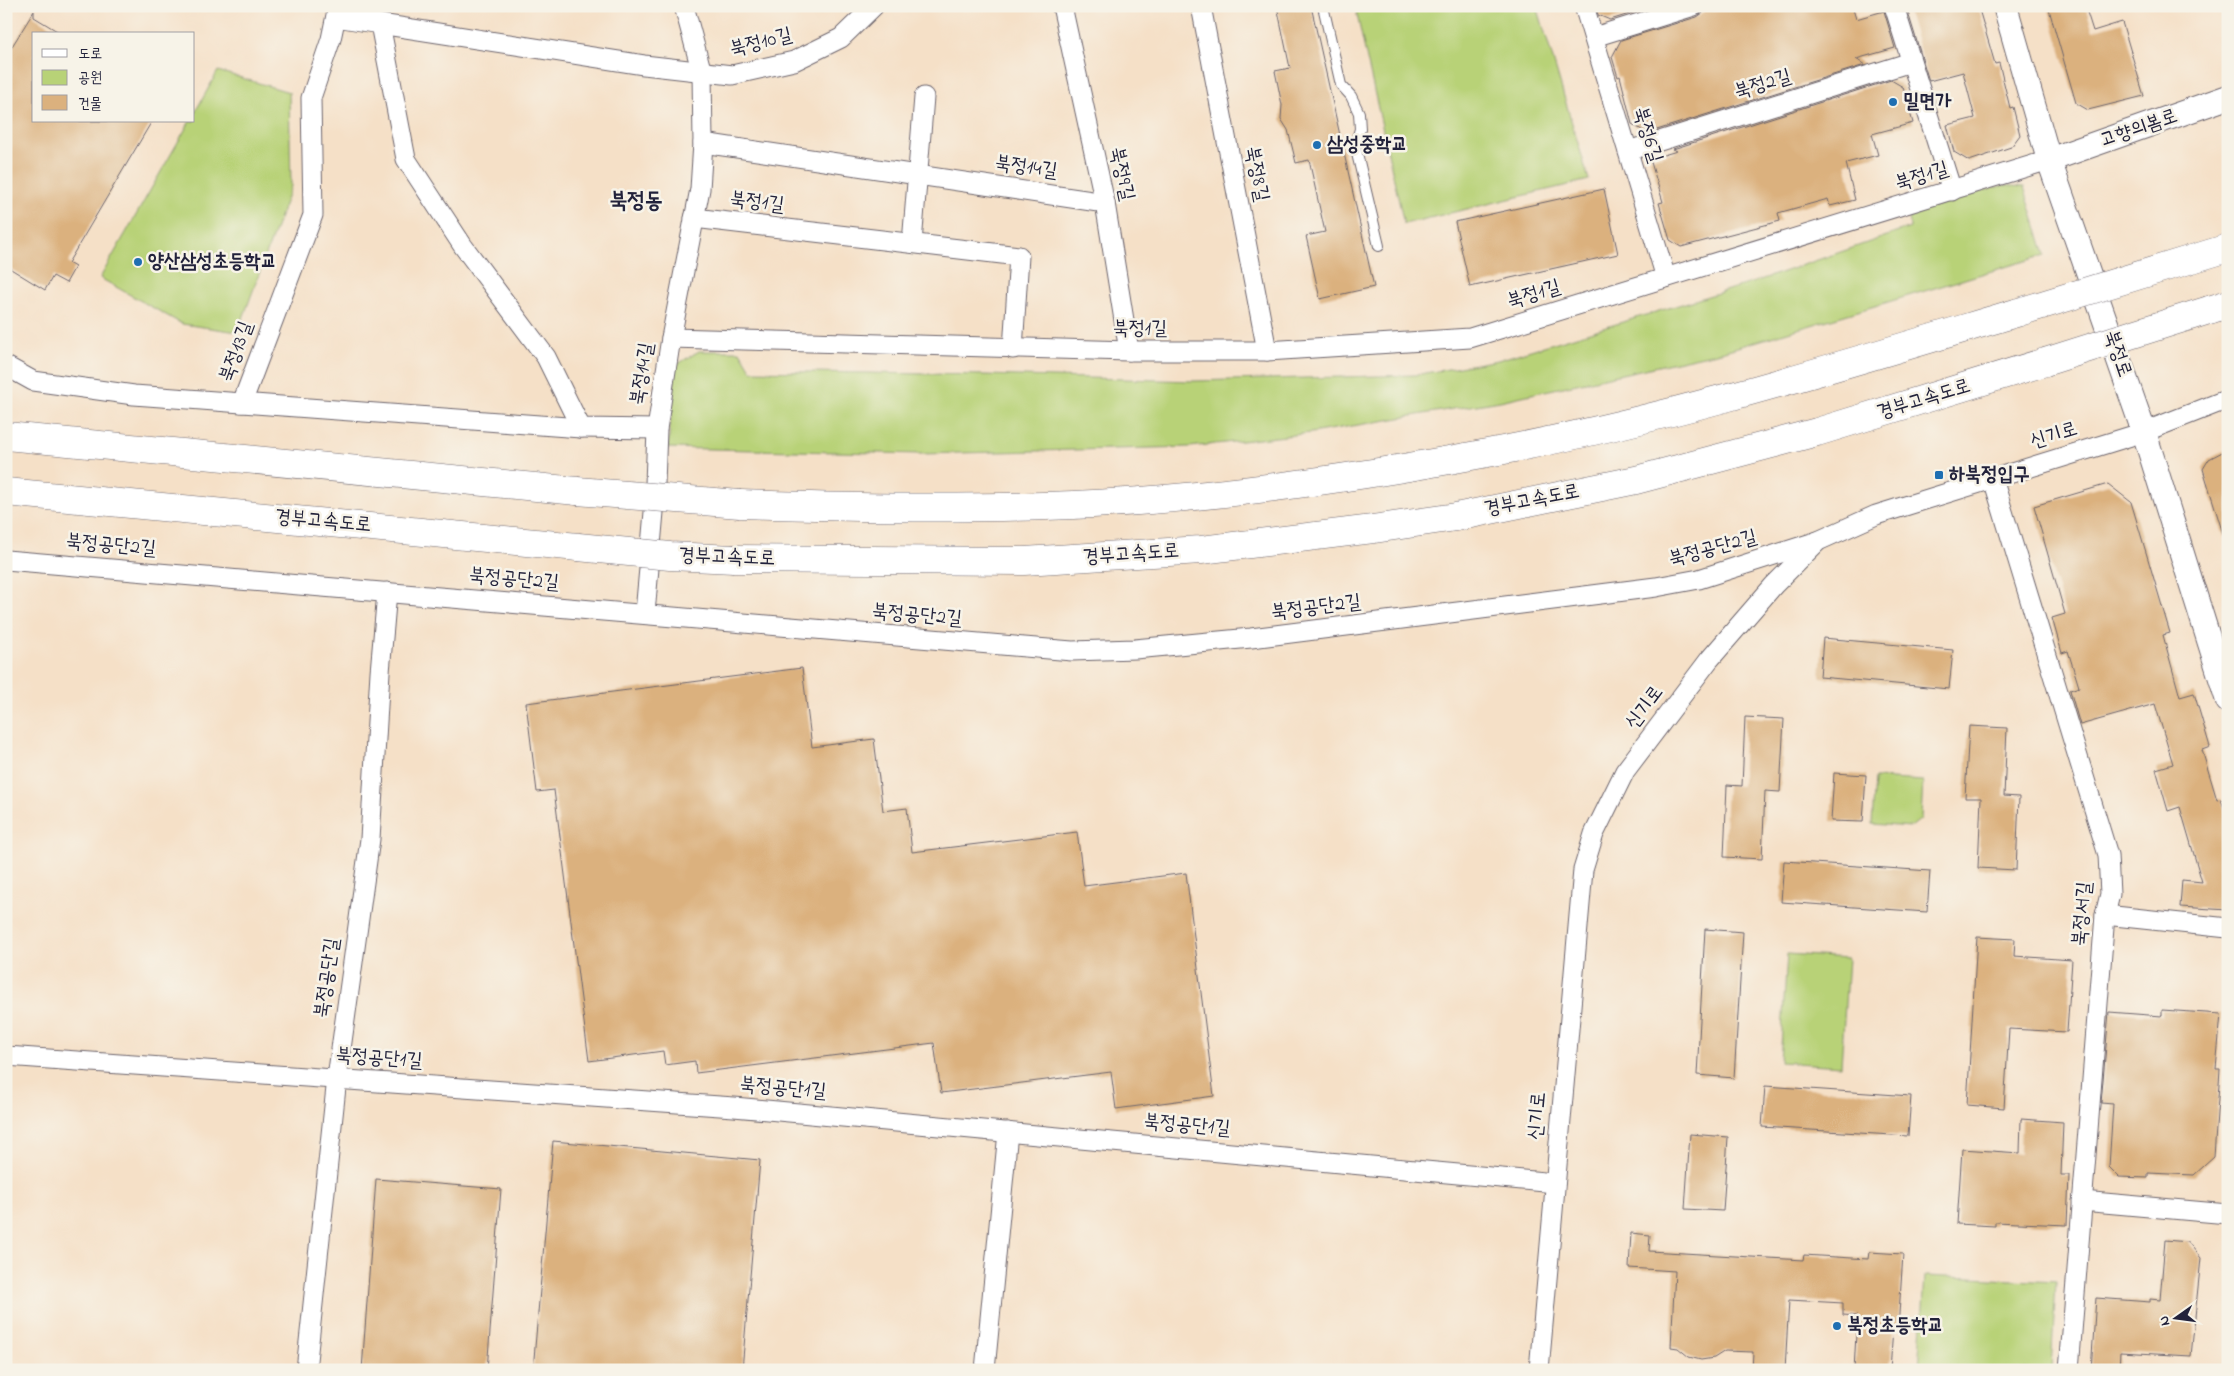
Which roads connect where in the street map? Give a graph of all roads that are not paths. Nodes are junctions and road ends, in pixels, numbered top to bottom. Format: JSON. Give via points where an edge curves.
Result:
{"nodes":[{"id":1,"x":684,"y":6,"type":"edge"},
{"id":2,"x":874,"y":6,"type":"edge"},
{"id":3,"x":1062,"y":6,"type":"edge"},
{"id":4,"x":1201,"y":6,"type":"edge"},
{"id":5,"x":1323,"y":6,"type":"edge"},
{"id":6,"x":1584,"y":6,"type":"edge"},
{"id":7,"x":1694,"y":6,"type":"edge"},
{"id":8,"x":1894,"y":6,"type":"edge"},
{"id":9,"x":2005,"y":6,"type":"edge"},
{"id":10,"x":337,"y":12,"type":"edge"},
{"id":11,"x":380,"y":24,"type":"junction"},
{"id":12,"x":1594,"y":38,"type":"junction"},
{"id":13,"x":1911,"y":62,"type":"junction"},
{"id":14,"x":702,"y":73,"type":"junction"},
{"id":15,"x":924,"y":97,"type":"dead end"},
{"id":16,"x":2228,"y":98,"type":"edge"},
{"id":17,"x":703,"y":143,"type":"junction"},
{"id":18,"x":1628,"y":151,"type":"junction"},
{"id":19,"x":2049,"y":160,"type":"junction"},
{"id":20,"x":917,"y":175,"type":"junction"},
{"id":21,"x":1952,"y":191,"type":"junction"},
{"id":22,"x":1104,"y":202,"type":"junction"},
{"id":23,"x":694,"y":218,"type":"junction"},
{"id":24,"x":912,"y":243,"type":"junction"},
{"id":25,"x":1380,"y":246,"type":"dead end"},
{"id":26,"x":2228,"y":248,"type":"edge"},
{"id":27,"x":1666,"y":278,"type":"junction"},
{"id":28,"x":2218,"y":307,"type":"edge"},
{"id":29,"x":671,"y":338,"type":"junction"},
{"id":30,"x":1013,"y":349,"type":"junction"},
{"id":31,"x":1129,"y":351,"type":"junction"},
{"id":32,"x":1267,"y":351,"type":"junction"},
{"id":33,"x":6,"y":366,"type":"edge"},
{"id":34,"x":2228,"y":399,"type":"edge"},
{"id":35,"x":242,"y":403,"type":"junction"},
{"id":36,"x":581,"y":428,"type":"junction"},
{"id":37,"x":657,"y":430,"type":"junction"},
{"id":38,"x":2144,"y":432,"type":"junction"},
{"id":39,"x":6,"y":436,"type":"edge"},
{"id":40,"x":1993,"y":479,"type":"junction"},
{"id":41,"x":6,"y":492,"type":"edge"},
{"id":42,"x":1818,"y":541,"type":"junction"},
{"id":43,"x":6,"y":560,"type":"edge"},
{"id":44,"x":387,"y":592,"type":"junction"},
{"id":45,"x":645,"y":613,"type":"junction"},
{"id":46,"x":2228,"y":701,"type":"edge"},
{"id":47,"x":2105,"y":915,"type":"junction"},
{"id":48,"x":2228,"y":928,"type":"edge"},
{"id":49,"x":6,"y":1056,"type":"edge"},
{"id":50,"x":338,"y":1078,"type":"junction"},
{"id":51,"x":1008,"y":1132,"type":"junction"},
{"id":52,"x":1555,"y":1183,"type":"junction"},
{"id":53,"x":2082,"y":1201,"type":"junction"},
{"id":54,"x":2228,"y":1214,"type":"edge"},
{"id":55,"x":306,"y":1370,"type":"edge"},
{"id":56,"x":985,"y":1370,"type":"edge"},
{"id":57,"x":1539,"y":1370,"type":"edge"},
{"id":58,"x":2069,"y":1370,"type":"edge"}],
"edges":[{"from":1,"to":14,"type":"street","name":"북정14길"},
{"from":2,"to":14,"type":"street","name":"북정10길","via":[[841,38],[794,61],[732,75]]},
{"from":3,"to":22,"type":"street","name":"북정9길"},
{"from":4,"to":32,"type":"street","name":"북정8길"},
{"from":5,"to":25,"type":"lane","via":[[1341,85],[1352,96],[1359,113],[1360,129],[1355,145]]},
{"from":6,"to":12,"type":"street","name":"북정6길"},
{"from":7,"to":12,"type":"street"},
{"from":8,"to":13,"type":"street"},
{"from":9,"to":19,"type":"street","name":"북정로"},
{"from":10,"to":11,"type":"street","name":"북정13길"},
{"from":10,"to":35,"type":"street","name":"북정13길","via":[[311,98],[313,215]]},
{"from":11,"to":14,"type":"street"},
{"from":11,"to":36,"type":"street","via":[[406,159],[463,246],[546,357]]},
{"from":12,"to":18,"type":"street","name":"북정6길"},
{"from":13,"to":18,"type":"street","name":"북정2길"},
{"from":13,"to":21,"type":"street"},
{"from":14,"to":17,"type":"street","name":"북정14길"},
{"from":15,"to":20,"type":"street"},
{"from":16,"to":19,"type":"street","name":"고향의봄로"},
{"from":17,"to":20,"type":"street","name":"북정14길"},
{"from":17,"to":23,"type":"street","name":"북정14길","via":[[700,189]]},
{"from":18,"to":27,"type":"street","name":"북정6길"},
{"from":19,"to":21,"type":"street","name":"북정1길"},
{"from":19,"to":38,"type":"street","name":"북정로"},
{"from":20,"to":22,"type":"street","name":"북정14길"},
{"from":20,"to":24,"type":"street"},
{"from":21,"to":27,"type":"street","name":"북정1길"},
{"from":22,"to":31,"type":"street","name":"북정9길"},
{"from":23,"to":24,"type":"street","name":"북정1길"},
{"from":23,"to":29,"type":"street","name":"북정14길"},
{"from":24,"to":30,"type":"street","name":"북정1길","via":[[1019,256]]},
{"from":26,"to":39,"type":"highway","bridge":true,"via":[[1770,386],[1630,422],[1484,454],[1215,494],[1094,504],[937,507],[740,504]]},
{"from":27,"to":32,"type":"street","name":"북정1길","via":[[1470,338]]},
{"from":28,"to":41,"type":"highway","name":"경부고속도로","bridge":true,"via":[[1817,432],[1636,480],[1456,516],[1202,550],[1024,561],[734,559],[661,555]]},
{"from":29,"to":30,"type":"street","name":"북정1길"},
{"from":29,"to":37,"type":"street","name":"북정14길"},
{"from":30,"to":31,"type":"street","name":"북정1길"},
{"from":31,"to":32,"type":"street","name":"북정1길"},
{"from":33,"to":35,"type":"street","via":[[33,381],[134,395]]},
{"from":34,"to":38,"type":"street","name":"신기로"},
{"from":35,"to":36,"type":"street","name":"북정13길"},
{"from":36,"to":37,"type":"street","name":"북정13길"},
{"from":37,"to":45,"type":"street","name":"북정14길"},
{"from":38,"to":40,"type":"street","name":"신기로"},
{"from":38,"to":46,"type":"street","name":"북정로"},
{"from":40,"to":42,"type":"street","name":"신기로","via":[[1876,515]]},
{"from":40,"to":47,"type":"street","name":"북정서길","via":[[2108,855],[2110,894]]},
{"from":42,"to":45,"type":"street","name":"북정공단2길","via":[[1699,579],[1656,587],[1251,638],[1127,650],[1072,652]]},
{"from":42,"to":52,"type":"street","name":"신기로","via":[[1774,585],[1709,660],[1625,771],[1594,834],[1583,870]]},
{"from":43,"to":44,"type":"street","name":"북정공단2길"},
{"from":44,"to":45,"type":"street","name":"북정공단2길"},
{"from":44,"to":50,"type":"street","name":"북정공단길","via":[[370,838]]},
{"from":47,"to":48,"type":"street"},
{"from":47,"to":53,"type":"street","name":"북정서길"},
{"from":49,"to":50,"type":"street","name":"북정공단1길"},
{"from":50,"to":51,"type":"street","name":"북정공단1길","via":[[734,1107]]},
{"from":50,"to":55,"type":"street","name":"북정공단길"},
{"from":51,"to":52,"type":"street","name":"북정공단1길"},
{"from":51,"to":56,"type":"street"},
{"from":52,"to":57,"type":"street","name":"신기로"},
{"from":53,"to":54,"type":"street"},
{"from":53,"to":58,"type":"street","name":"북정서길"}]}
